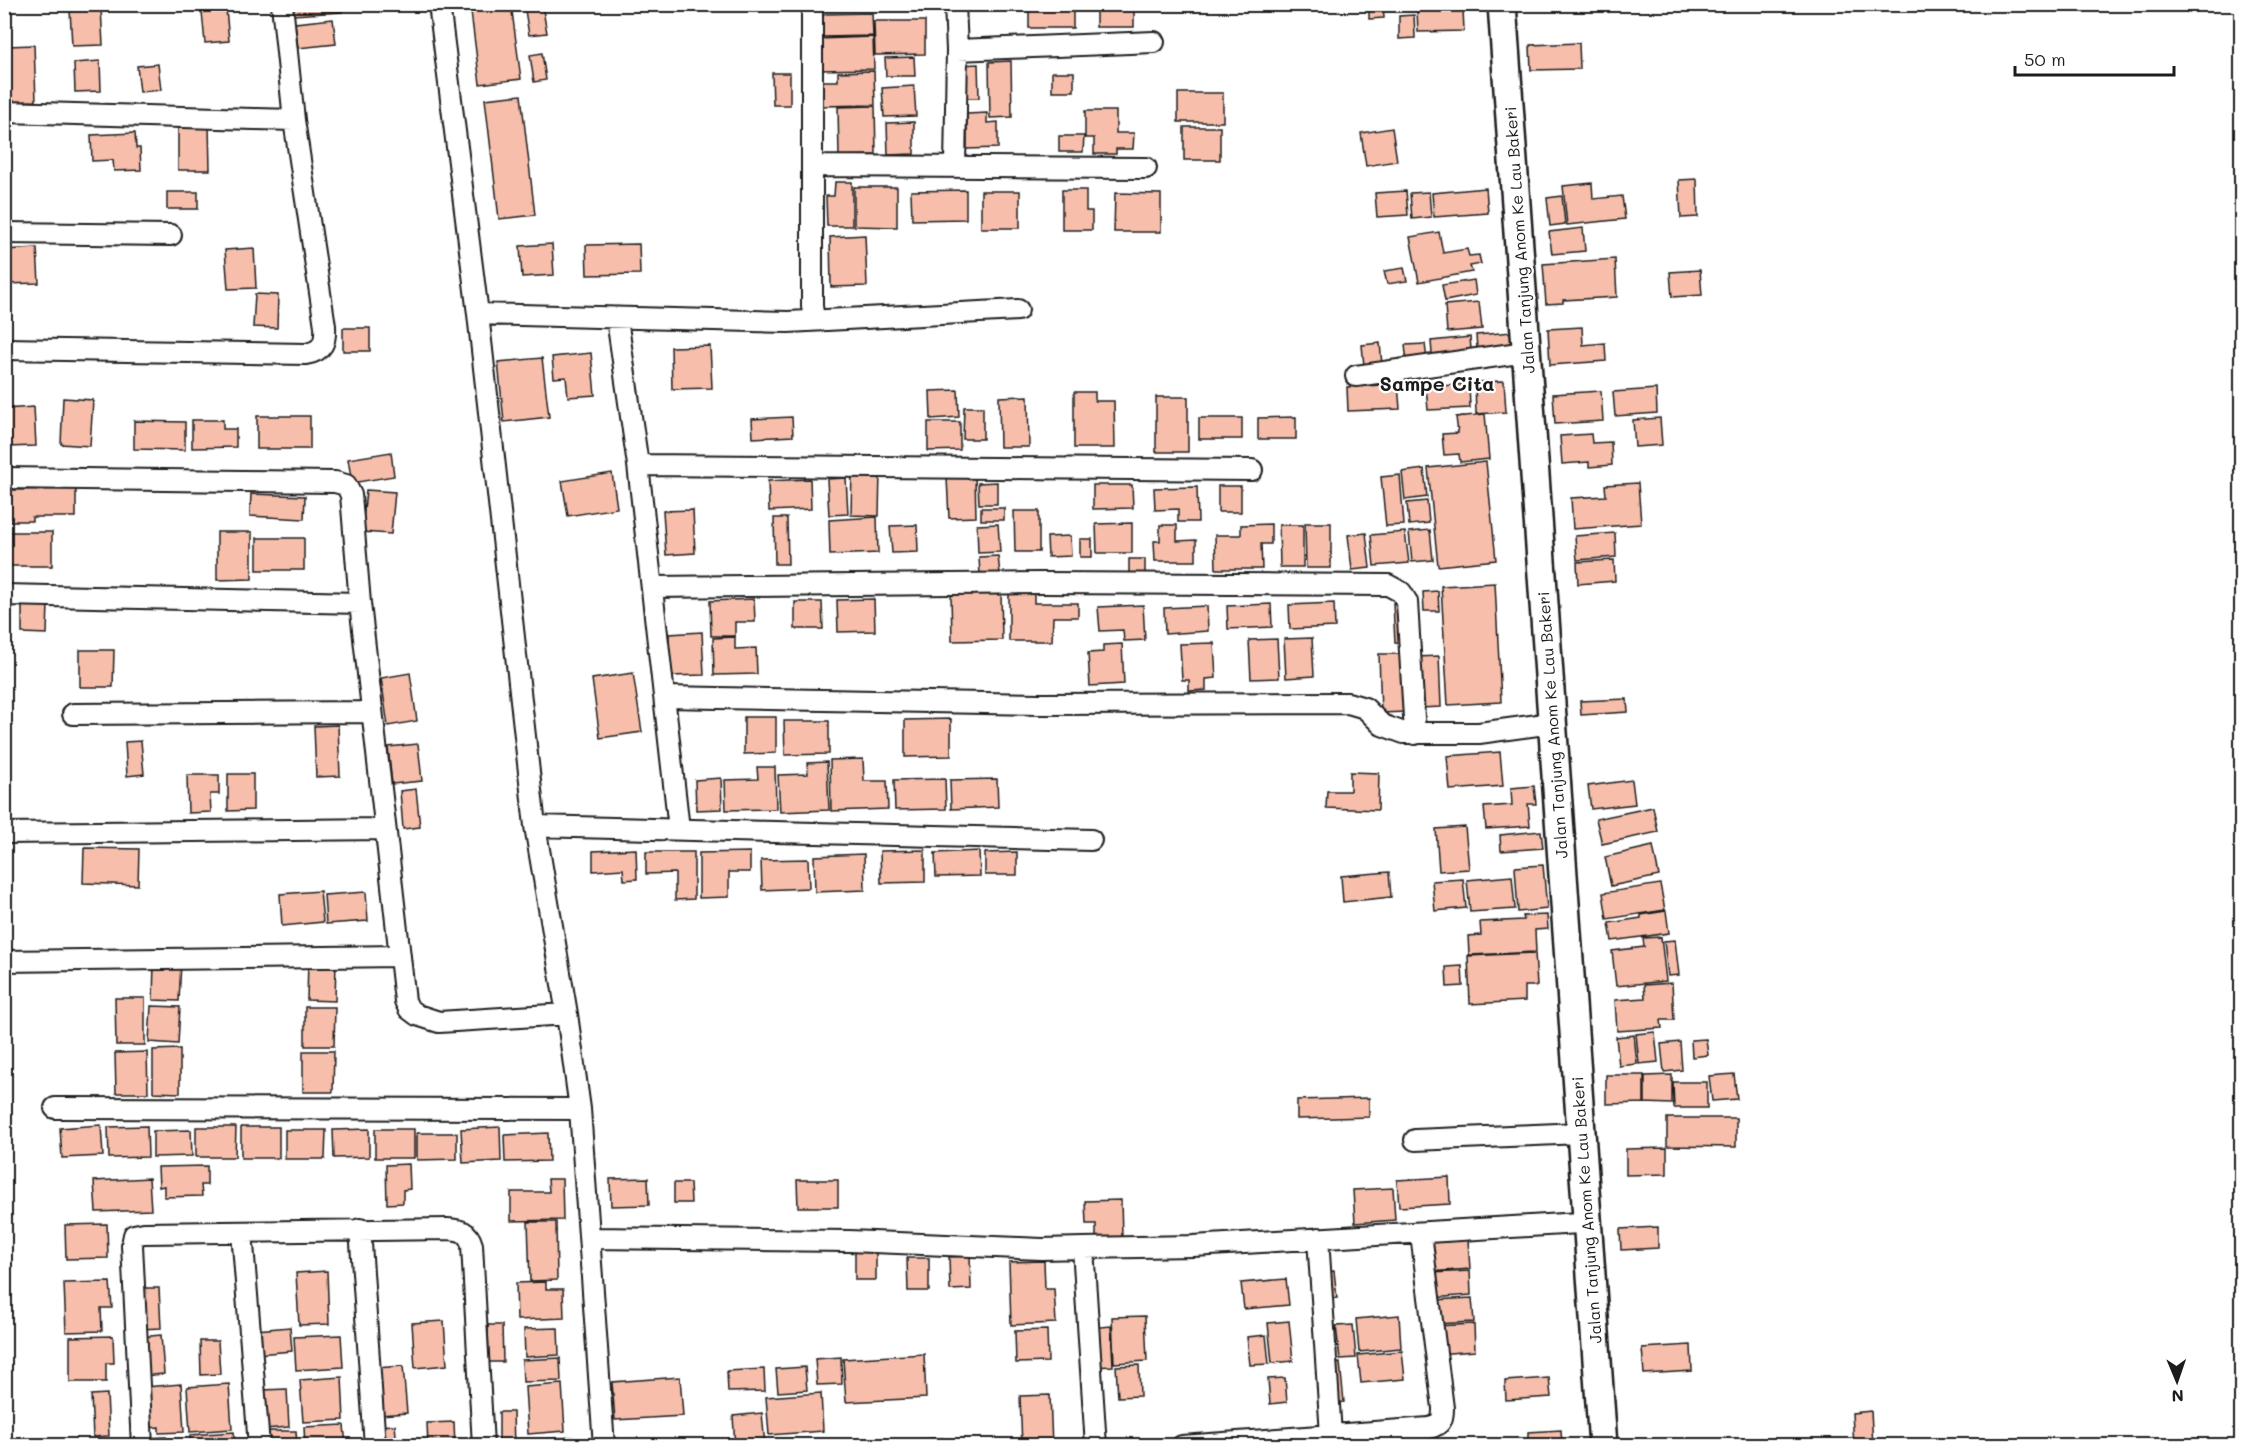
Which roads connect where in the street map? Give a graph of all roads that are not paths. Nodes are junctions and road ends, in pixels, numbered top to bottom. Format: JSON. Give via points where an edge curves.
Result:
{"nodes":[{"id":1,"x":282,"y":4,"type":"edge"},
{"id":2,"x":439,"y":4,"type":"edge"},
{"id":3,"x":812,"y":4,"type":"edge"},
{"id":4,"x":955,"y":4,"type":"edge"},
{"id":5,"x":1502,"y":4,"type":"edge"},
{"id":6,"x":1154,"y":42,"type":"dead end"},
{"id":7,"x":957,"y":50,"type":"junction"},
{"id":8,"x":4,"y":112,"type":"edge"},
{"id":9,"x":294,"y":120,"type":"junction"},
{"id":10,"x":813,"y":166,"type":"junction"},
{"id":11,"x":955,"y":167,"type":"junction"},
{"id":12,"x":1146,"y":168,"type":"dead end"},
{"id":13,"x":4,"y":232,"type":"edge"},
{"id":14,"x":171,"y":235,"type":"dead end"},
{"id":15,"x":1018,"y":310,"type":"dead end"},
{"id":16,"x":478,"y":314,"type":"junction"},
{"id":17,"x":617,"y":319,"type":"junction"},
{"id":18,"x":814,"y":320,"type":"junction"},
{"id":19,"x":4,"y":349,"type":"edge"},
{"id":20,"x":1526,"y":352,"type":"junction"},
{"id":21,"x":1356,"y":376,"type":"dead end"},
{"id":22,"x":639,"y":465,"type":"junction"},
{"id":23,"x":1252,"y":470,"type":"dead end"},
{"id":24,"x":4,"y":478,"type":"edge"},
{"id":25,"x":653,"y":587,"type":"junction"},
{"id":26,"x":4,"y":595,"type":"edge"},
{"id":27,"x":360,"y":603,"type":"junction"},
{"id":28,"x":665,"y":697,"type":"junction"},
{"id":29,"x":372,"y":712,"type":"junction"},
{"id":30,"x":73,"y":714,"type":"dead end"},
{"id":31,"x":1552,"y":723,"type":"junction"},
{"id":32,"x":1415,"y":734,"type":"junction"},
{"id":33,"x":536,"y":826,"type":"junction"},
{"id":34,"x":386,"y":829,"type":"junction"},
{"id":35,"x":679,"y":829,"type":"junction"},
{"id":36,"x":4,"y":833,"type":"edge"},
{"id":37,"x":1091,"y":840,"type":"dead end"},
{"id":38,"x":400,"y":956,"type":"junction"},
{"id":39,"x":4,"y":961,"type":"edge"},
{"id":40,"x":567,"y":1014,"type":"junction"},
{"id":41,"x":55,"y":1108,"type":"dead end"},
{"id":42,"x":580,"y":1109,"type":"junction"},
{"id":43,"x":1581,"y":1133,"type":"junction"},
{"id":44,"x":1415,"y":1140,"type":"dead end"},
{"id":45,"x":1583,"y":1215,"type":"junction"},
{"id":46,"x":360,"y":1229,"type":"junction"},
{"id":47,"x":242,"y":1232,"type":"junction"},
{"id":48,"x":1421,"y":1234,"type":"junction"},
{"id":49,"x":590,"y":1238,"type":"junction"},
{"id":50,"x":1318,"y":1238,"type":"junction"},
{"id":51,"x":1083,"y":1248,"type":"junction"},
{"id":52,"x":1331,"y":1434,"type":"junction"},
{"id":53,"x":141,"y":1446,"type":"edge"},
{"id":54,"x":259,"y":1446,"type":"edge"},
{"id":55,"x":375,"y":1446,"type":"edge"},
{"id":56,"x":483,"y":1446,"type":"edge"},
{"id":57,"x":604,"y":1446,"type":"edge"},
{"id":58,"x":1096,"y":1446,"type":"edge"},
{"id":59,"x":1182,"y":1446,"type":"edge"},
{"id":60,"x":1603,"y":1446,"type":"edge"}],
"edges":[{"from":1,"to":9,"type":"street"},
{"from":2,"to":16,"type":"street"},
{"from":3,"to":10,"type":"street"},
{"from":4,"to":7,"type":"street"},
{"from":5,"to":20,"type":"main road","name":"Jalan Tanjung Anom Ke Lau Bakeri"},
{"from":6,"to":7,"type":"street"},
{"from":7,"to":11,"type":"street"},
{"from":8,"to":9,"type":"street"},
{"from":9,"to":19,"type":"street","via":[[325,326],[322,347],[316,352]]},
{"from":10,"to":11,"type":"street"},
{"from":10,"to":18,"type":"street"},
{"from":11,"to":12,"type":"street"},
{"from":13,"to":14,"type":"street"},
{"from":15,"to":18,"type":"street"},
{"from":16,"to":17,"type":"street"},
{"from":16,"to":33,"type":"street"},
{"from":17,"to":18,"type":"street"},
{"from":17,"to":22,"type":"street"},
{"from":20,"to":21,"type":"street"},
{"from":20,"to":31,"type":"main road","name":"Jalan Tanjung Anom Ke Lau Bakeri"},
{"from":22,"to":23,"type":"street"},
{"from":22,"to":25,"type":"street"},
{"from":24,"to":27,"type":"street","via":[[341,483],[351,495]]},
{"from":25,"to":28,"type":"street"},
{"from":25,"to":32,"type":"street","via":[[1388,585],[1401,592],[1407,602]]},
{"from":26,"to":27,"type":"street"},
{"from":27,"to":29,"type":"street"},
{"from":28,"to":32,"type":"street","via":[[1040,705],[1348,703],[1365,708],[1382,725]]},
{"from":28,"to":35,"type":"street"},
{"from":29,"to":30,"type":"street"},
{"from":29,"to":34,"type":"street"},
{"from":31,"to":32,"type":"street","via":[[1479,733]]},
{"from":31,"to":43,"type":"main road","name":"Jalan Tanjung Anom Ke Lau Bakeri"},
{"from":33,"to":35,"type":"street"},
{"from":33,"to":40,"type":"street"},
{"from":34,"to":36,"type":"street"},
{"from":34,"to":38,"type":"street"},
{"from":35,"to":37,"type":"street"},
{"from":38,"to":39,"type":"street"},
{"from":38,"to":40,"type":"street","via":[[405,1000],[409,1009],[426,1019],[439,1022]]},
{"from":40,"to":42,"type":"street"},
{"from":41,"to":42,"type":"street"},
{"from":42,"to":49,"type":"street"},
{"from":43,"to":44,"type":"street"},
{"from":43,"to":45,"type":"main road","name":"Jalan Tanjung Anom Ke Lau Bakeri"},
{"from":45,"to":48,"type":"street","via":[[1560,1224]]},
{"from":45,"to":60,"type":"main road","name":"Jalan Tanjung Anom Ke Lau Bakeri"},
{"from":46,"to":47,"type":"street"},
{"from":46,"to":55,"type":"street"},
{"from":46,"to":56,"type":"street","via":[[448,1229],[465,1231],[470,1237]]},
{"from":47,"to":53,"type":"street","via":[[134,1235]]},
{"from":47,"to":54,"type":"street"},
{"from":48,"to":50,"type":"street"},
{"from":48,"to":52,"type":"street","via":[[1443,1419],[1438,1426],[1429,1428]]},
{"from":49,"to":51,"type":"street"},
{"from":49,"to":57,"type":"street"},
{"from":50,"to":51,"type":"street"},
{"from":50,"to":52,"type":"street"},
{"from":51,"to":58,"type":"street"},
{"from":52,"to":59,"type":"street"}]}
